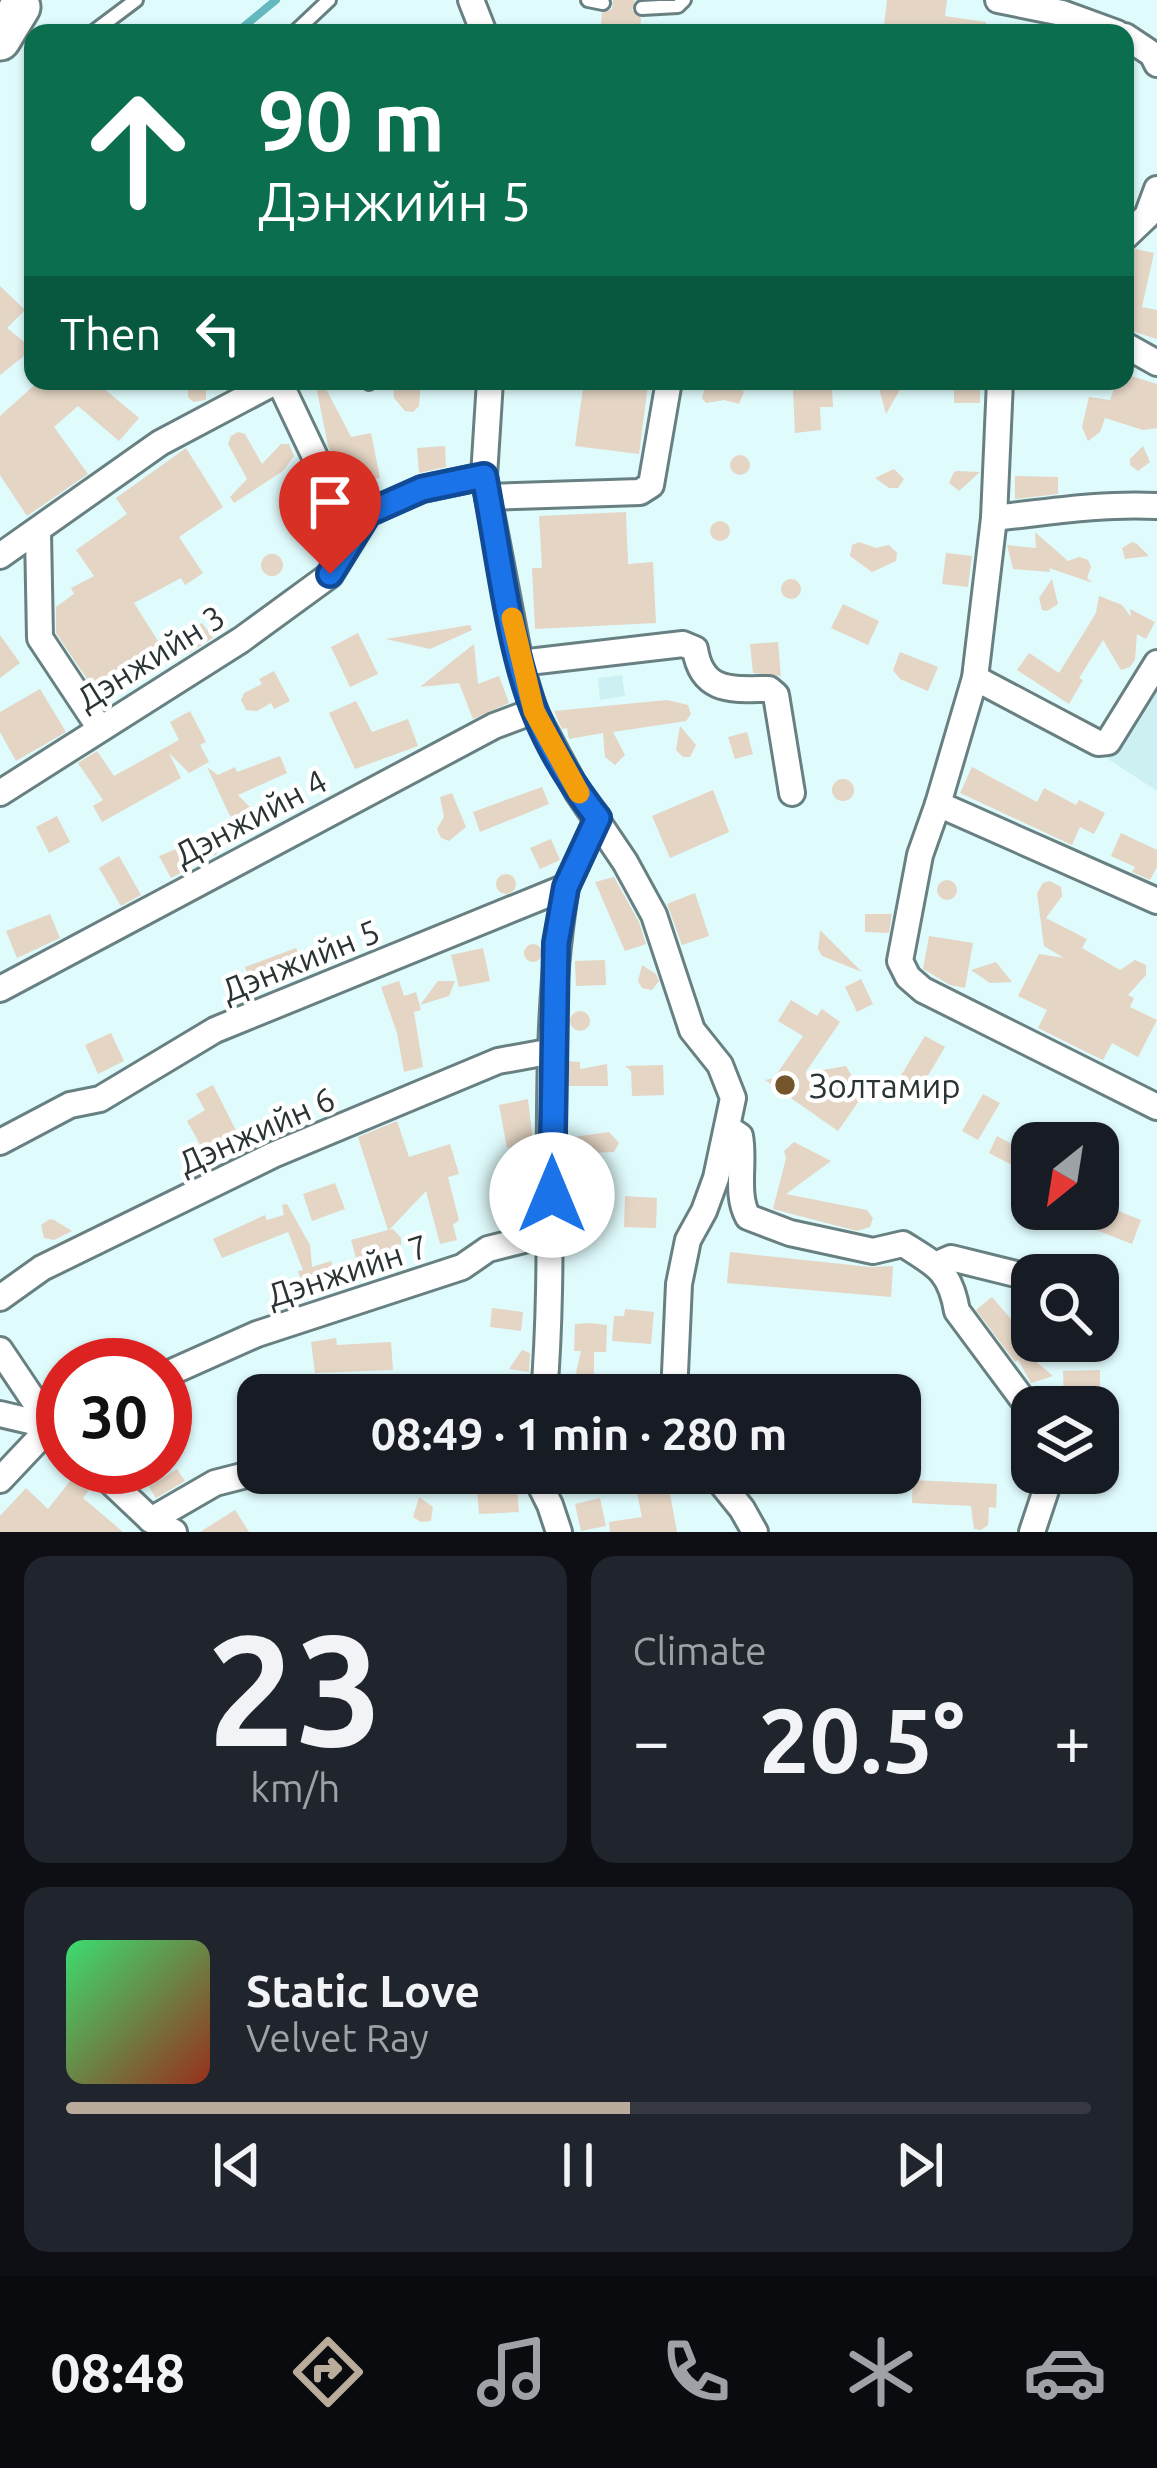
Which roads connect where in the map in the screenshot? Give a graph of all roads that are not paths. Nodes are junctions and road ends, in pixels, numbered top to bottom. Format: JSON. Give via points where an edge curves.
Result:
{"nodes":[{"id":1,"x":136,"y":0,"type":"edge"},
{"id":2,"x":329,"y":0,"type":"edge"},
{"id":3,"x":683,"y":0,"type":"edge"},
{"id":4,"x":998,"y":0,"type":"edge"},
{"id":5,"x":642,"y":8,"type":"dead end"},
{"id":6,"x":104,"y":24,"type":"edge"},
{"id":7,"x":303,"y":24,"type":"edge"},
{"id":8,"x":1093,"y":24,"type":"edge"},
{"id":9,"x":1134,"y":42,"type":"edge"},
{"id":10,"x":1157,"y":64,"type":"edge"},
{"id":11,"x":1157,"y":189,"type":"edge"},
{"id":12,"x":1134,"y":228,"type":"edge"},
{"id":13,"x":261,"y":390,"type":"edge"},
{"id":14,"x":282,"y":390,"type":"edge"},
{"id":15,"x":490,"y":390,"type":"edge"},
{"id":16,"x":667,"y":390,"type":"edge"},
{"id":17,"x":1000,"y":390,"type":"edge"},
{"id":18,"x":486,"y":486,"type":"junction"},
{"id":19,"x":1157,"y":506,"type":"edge"},
{"id":20,"x":994,"y":518,"type":"junction"},
{"id":21,"x":38,"y":533,"type":"junction"},
{"id":22,"x":353,"y":537,"type":"junction"},
{"id":23,"x":0,"y":556,"type":"edge"},
{"id":24,"x":520,"y":663,"type":"junction"},
{"id":25,"x":1157,"y":663,"type":"edge"},
{"id":26,"x":975,"y":678,"type":"junction"},
{"id":27,"x":534,"y":711,"type":"junction"},
{"id":28,"x":100,"y":727,"type":"junction"},
{"id":29,"x":3,"y":784,"type":"edge"},
{"id":30,"x":792,"y":793,"type":"dead end"},
{"id":31,"x":938,"y":804,"type":"junction"},
{"id":32,"x":598,"y":818,"type":"junction"},
{"id":33,"x":566,"y":887,"type":"junction"},
{"id":34,"x":1157,"y":901,"type":"edge"},
{"id":35,"x":0,"y":989,"type":"edge"},
{"id":36,"x":553,"y":1051,"type":"junction"},
{"id":37,"x":1157,"y":1107,"type":"edge"},
{"id":38,"x":728,"y":1128,"type":"junction"},
{"id":39,"x":0,"y":1142,"type":"edge"},
{"id":40,"x":552,"y":1233,"type":"junction"},
{"id":41,"x":935,"y":1265,"type":"junction"},
{"id":42,"x":1011,"y":1273,"type":"edge"},
{"id":43,"x":0,"y":1298,"type":"edge"},
{"id":44,"x":0,"y":1350,"type":"edge"},
{"id":45,"x":192,"y":1363,"type":"edge"},
{"id":46,"x":546,"y":1374,"type":"edge"},
{"id":47,"x":675,"y":1374,"type":"edge"},
{"id":48,"x":1013,"y":1386,"type":"edge"},
{"id":49,"x":36,"y":1398,"type":"edge"},
{"id":50,"x":0,"y":1414,"type":"edge"},
{"id":51,"x":36,"y":1423,"type":"edge"},
{"id":52,"x":36,"y":1448,"type":"edge"},
{"id":53,"x":237,"y":1477,"type":"edge"},
{"id":54,"x":0,"y":1480,"type":"edge"},
{"id":55,"x":126,"y":1494,"type":"edge"},
{"id":56,"x":545,"y":1494,"type":"edge"},
{"id":57,"x":730,"y":1494,"type":"edge"},
{"id":58,"x":1045,"y":1494,"type":"edge"},
{"id":59,"x":162,"y":1526,"type":"edge"},
{"id":60,"x":559,"y":1532,"type":"edge"},
{"id":61,"x":754,"y":1532,"type":"edge"},
{"id":62,"x":1033,"y":1532,"type":"edge"}],
"edges":[{"from":1,"to":6,"type":"lane"},
{"from":2,"to":7,"type":"lane"},
{"from":3,"to":5,"type":"lane"},
{"from":4,"to":8,"type":"street"},
{"from":9,"to":10,"type":"street"},
{"from":11,"to":12,"type":"street"},
{"from":13,"to":21,"type":"street","via":[[160,443]]},
{"from":14,"to":22,"type":"street"},
{"from":15,"to":18,"type":"street"},
{"from":16,"to":18,"type":"street","name":"Дэнжийн 3","via":[[651,485],[640,492]]},
{"from":17,"to":20,"type":"street"},
{"from":18,"to":22,"type":"street","name":"Дэнжийн 3","via":[[422,489],[368,513]]},
{"from":18,"to":24,"type":"street"},
{"from":19,"to":20,"type":"street"},
{"from":20,"to":26,"type":"street"},
{"from":21,"to":23,"type":"street"},
{"from":21,"to":28,"type":"street","via":[[40,638]]},
{"from":22,"to":28,"type":"street","name":"Дэнжийн 3","via":[[330,574]]},
{"from":24,"to":27,"type":"street"},
{"from":24,"to":30,"type":"street","via":[[695,649],[698,669],[710,680],[776,695]]},
{"from":25,"to":26,"type":"street","via":[[1121,726],[1098,743]]},
{"from":26,"to":31,"type":"street"},
{"from":27,"to":32,"type":"street"},
{"from":27,"to":35,"type":"street","name":"Дэнжийн 4"},
{"from":28,"to":29,"type":"street","name":"Дэнжийн 3"},
{"from":31,"to":34,"type":"street"},
{"from":31,"to":37,"type":"street","via":[[900,961],[908,977]]},
{"from":32,"to":33,"type":"street"},
{"from":32,"to":38,"type":"street","via":[[654,915],[692,1030],[720,1065],[733,1098]]},
{"from":33,"to":36,"type":"street"},
{"from":33,"to":39,"type":"street","name":"Дэнжийн 5","via":[[215,1030],[100,1100],[70,1105]]},
{"from":36,"to":40,"type":"street"},
{"from":36,"to":43,"type":"street","name":"Дэнжийн 6","via":[[499,1061],[273,1155],[42,1268]]},
{"from":38,"to":41,"type":"street","via":[[740,1136],[748,1217],[874,1251],[903,1244]]},
{"from":38,"to":47,"type":"street","via":[[688,1240]]},
{"from":40,"to":45,"type":"street","name":"Дэнжийн 7"},
{"from":40,"to":46,"type":"street"},
{"from":41,"to":42,"type":"street","via":[[951,1258]]},
{"from":41,"to":48,"type":"street","via":[[957,1311]]},
{"from":44,"to":49,"type":"street"},
{"from":50,"to":51,"type":"street"},
{"from":52,"to":54,"type":"street"},
{"from":53,"to":59,"type":"street","via":[[215,1483]]},
{"from":55,"to":59,"type":"street"},
{"from":56,"to":60,"type":"street"},
{"from":57,"to":61,"type":"street"},
{"from":58,"to":62,"type":"street"}]}
